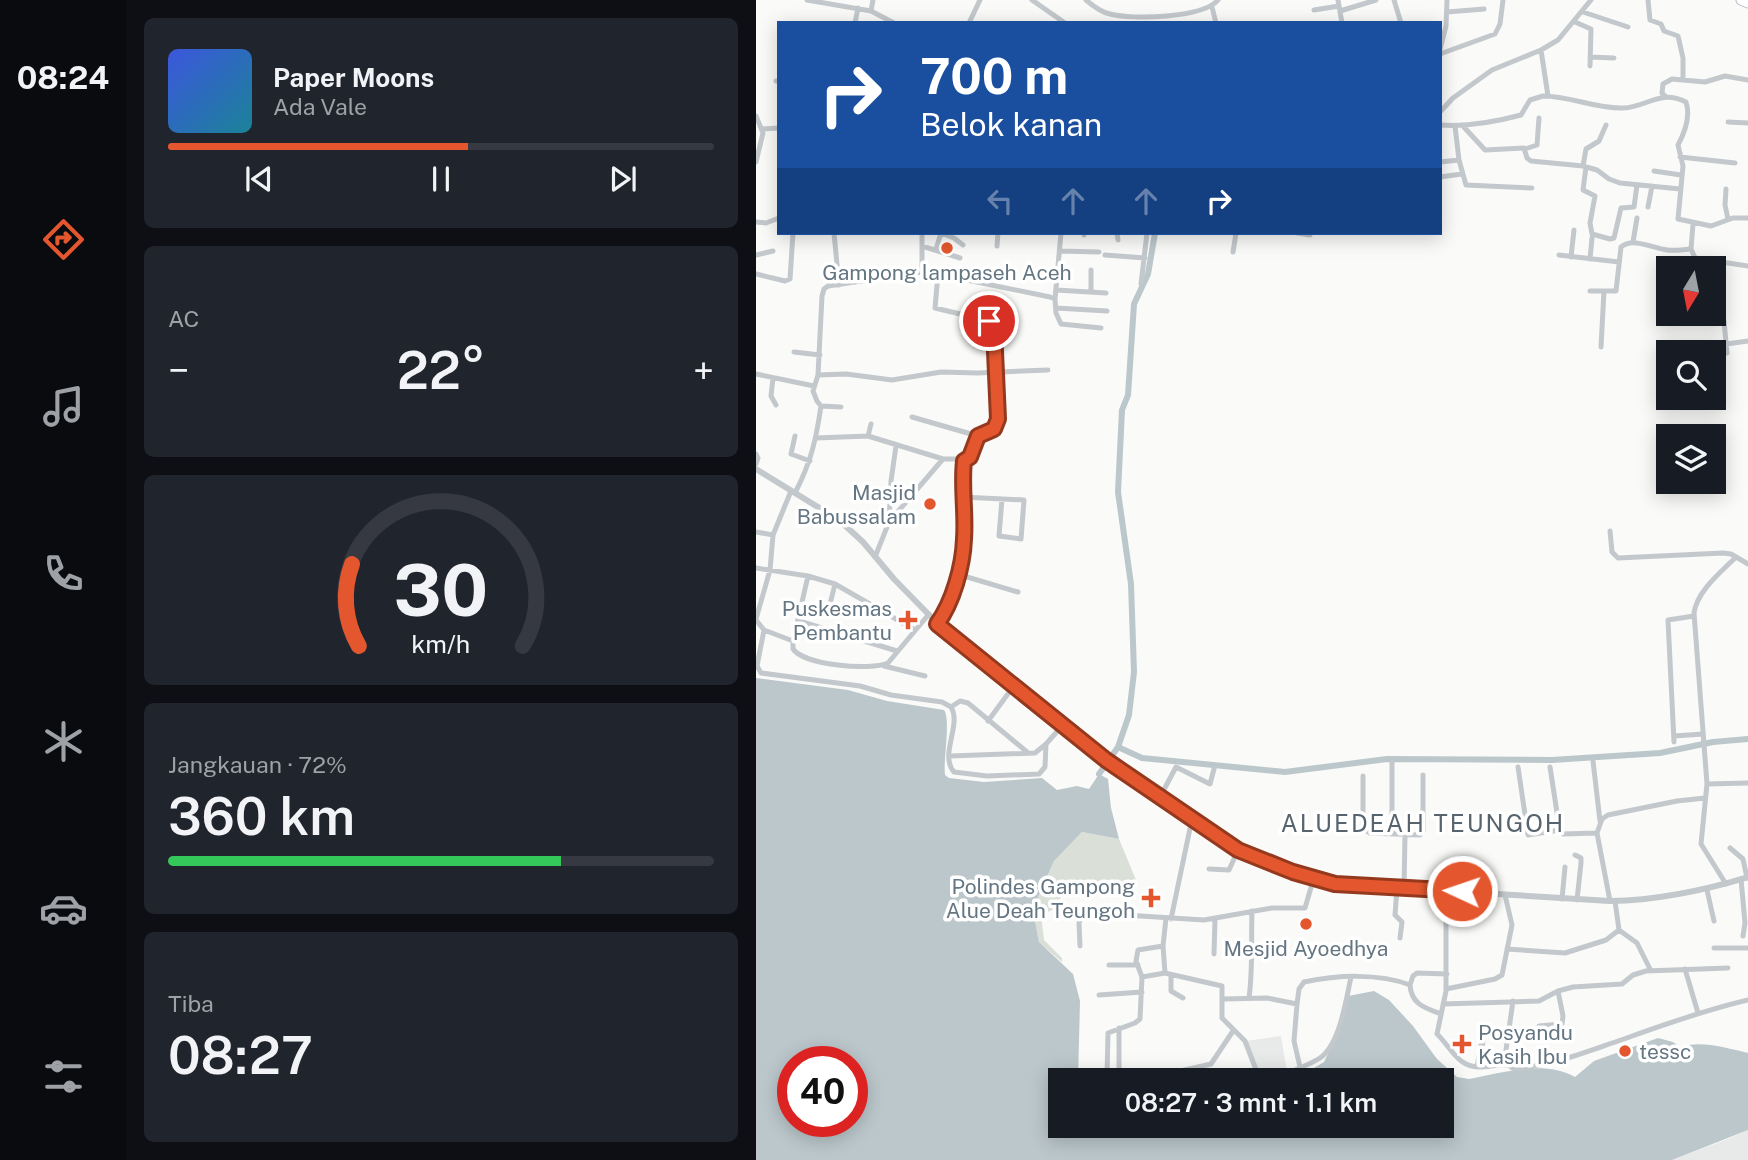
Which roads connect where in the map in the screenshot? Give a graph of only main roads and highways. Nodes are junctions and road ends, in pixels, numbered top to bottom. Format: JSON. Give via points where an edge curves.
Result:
{"nodes":[{"id":1,"x":1741,"y":0,"type":"edge"},
{"id":2,"x":1748,"y":3,"type":"edge"}],
"edges":[{"from":1,"to":2,"type":"highway"}]}
